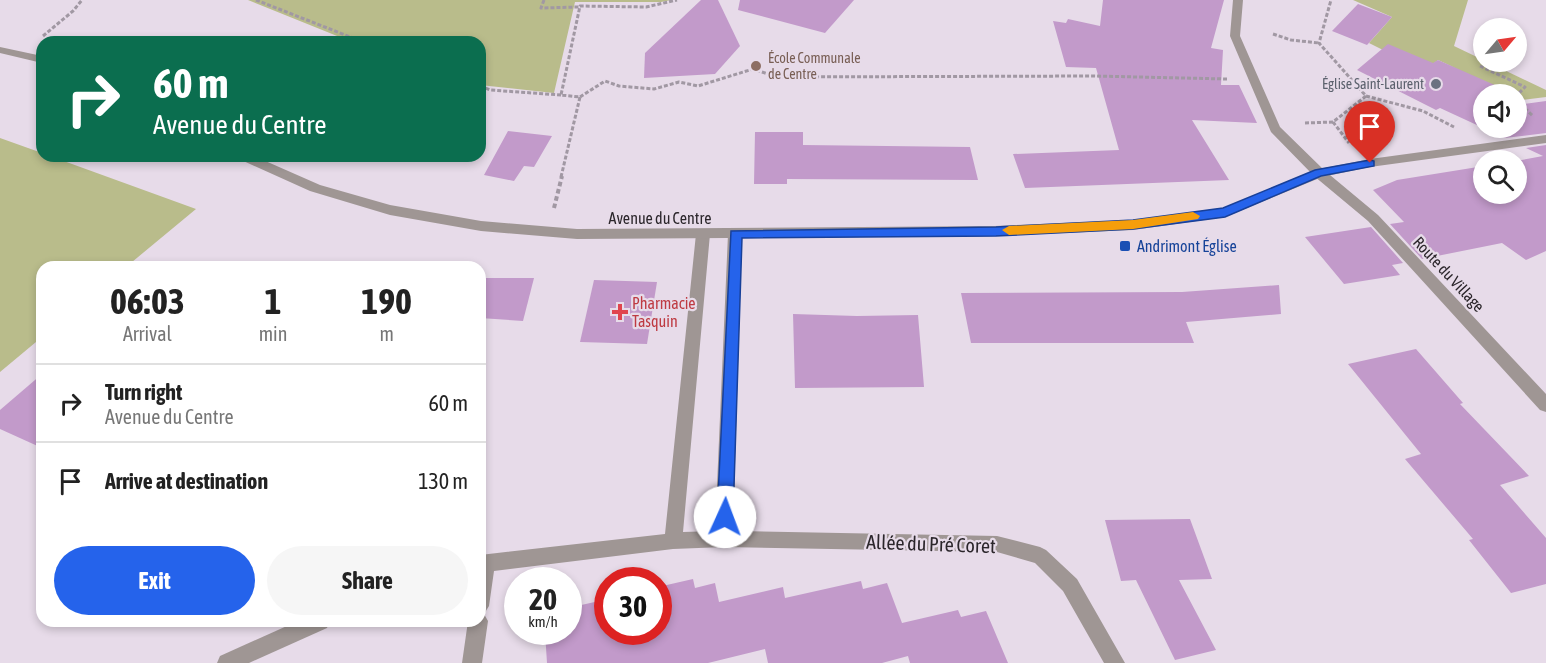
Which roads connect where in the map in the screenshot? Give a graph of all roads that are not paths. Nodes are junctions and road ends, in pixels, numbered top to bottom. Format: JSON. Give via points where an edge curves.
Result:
{"nodes":[{"id":1,"x":1238,"y":0,"type":"edge"},
{"id":2,"x":0,"y":50,"type":"edge"},
{"id":3,"x":36,"y":58,"type":"edge"},
{"id":4,"x":1546,"y":139,"type":"edge"},
{"id":5,"x":256,"y":162,"type":"edge"},
{"id":6,"x":1319,"y":173,"type":"junction"},
{"id":7,"x":703,"y":234,"type":"junction"},
{"id":8,"x":735,"y":234,"type":"junction"},
{"id":9,"x":1546,"y":405,"type":"edge"},
{"id":10,"x":724,"y":539,"type":"junction"},
{"id":11,"x":673,"y":541,"type":"junction"},
{"id":12,"x":486,"y":563,"type":"edge"},
{"id":13,"x":307,"y":627,"type":"edge"},
{"id":14,"x":477,"y":627,"type":"edge"},
{"id":15,"x":227,"y":663,"type":"edge"},
{"id":16,"x":472,"y":663,"type":"edge"},
{"id":17,"x":1115,"y":663,"type":"edge"}],
"edges":[{"from":1,"to":6,"type":"street","name":"Route du Village","via":[[1235,36],[1275,129]]},
{"from":2,"to":3,"type":"street"},
{"from":4,"to":6,"type":"street","name":"Avenue du Centre"},
{"from":5,"to":7,"type":"street","name":"Avenue du Centre","via":[[315,188],[390,210],[481,226],[578,234]]},
{"from":6,"to":8,"type":"street","name":"Avenue du Centre","via":[[1225,212],[1133,225]]},
{"from":6,"to":9,"type":"street","name":"Route du Village","via":[[1373,218]]},
{"from":7,"to":8,"type":"street","name":"Avenue du Centre"},
{"from":7,"to":11,"type":"street"},
{"from":8,"to":10,"type":"street"},
{"from":10,"to":11,"type":"street","name":"Allée du Pré Coret"},
{"from":10,"to":17,"type":"street","name":"Allée du Pré Coret","via":[[997,543],[1040,556],[1070,585]]},
{"from":11,"to":12,"type":"street","name":"Allée du Pré Coret"},
{"from":13,"to":15,"type":"street"},
{"from":14,"to":16,"type":"street"}]}
